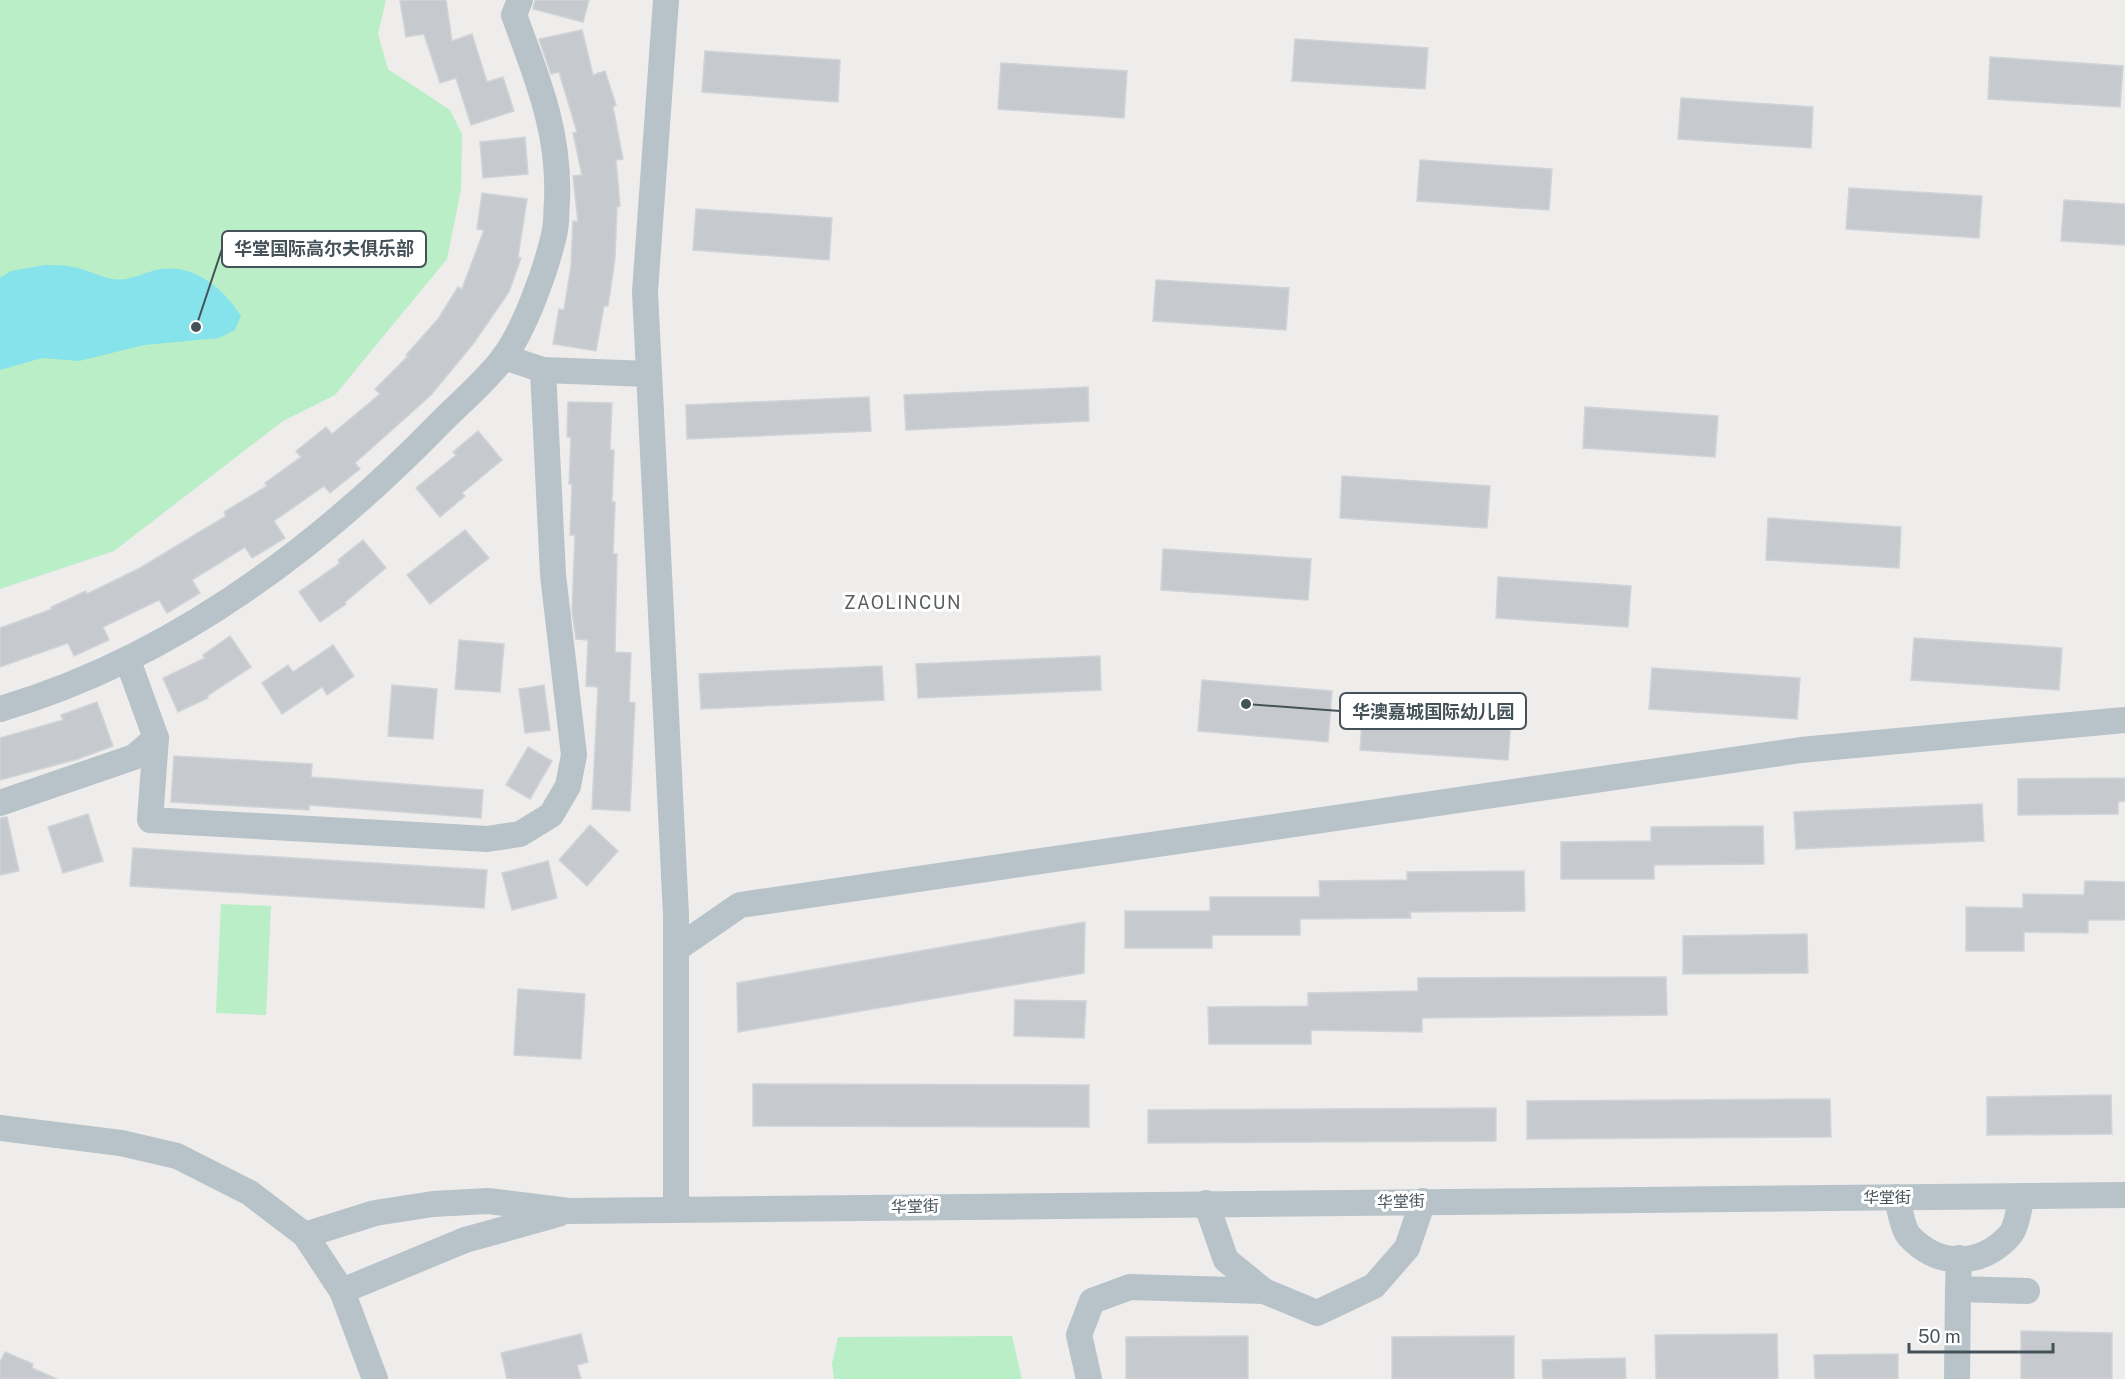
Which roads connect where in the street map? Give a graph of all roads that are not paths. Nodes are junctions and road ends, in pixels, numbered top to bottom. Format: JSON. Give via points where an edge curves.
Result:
{"nodes":[{"id":1,"x":520,"y":0,"type":"edge"},
{"id":2,"x":666,"y":0,"type":"edge"},
{"id":3,"x":504,"y":357,"type":"junction"},
{"id":4,"x":543,"y":370,"type":"junction"},
{"id":5,"x":649,"y":374,"type":"junction"},
{"id":6,"x":128,"y":661,"type":"junction"},
{"id":7,"x":0,"y":709,"type":"edge"},
{"id":8,"x":2125,"y":720,"type":"edge"},
{"id":9,"x":156,"y":738,"type":"junction"},
{"id":10,"x":0,"y":803,"type":"edge"},
{"id":11,"x":676,"y":949,"type":"junction"},
{"id":12,"x":0,"y":1128,"type":"edge"},
{"id":13,"x":2125,"y":1195,"type":"edge"},
{"id":14,"x":2022,"y":1196,"type":"junction"},
{"id":15,"x":1896,"y":1197,"type":"junction"},
{"id":16,"x":1423,"y":1201,"type":"junction"},
{"id":17,"x":1206,"y":1203,"type":"junction"},
{"id":18,"x":676,"y":1208,"type":"junction"},
{"id":19,"x":570,"y":1210,"type":"junction"},
{"id":20,"x":305,"y":1235,"type":"junction"},
{"id":21,"x":1959,"y":1258,"type":"junction"},
{"id":22,"x":1958,"y":1289,"type":"junction"},
{"id":23,"x":342,"y":1291,"type":"junction"},
{"id":24,"x":2027,"y":1291,"type":"dead end"},
{"id":25,"x":1264,"y":1292,"type":"junction"},
{"id":26,"x":375,"y":1379,"type":"edge"},
{"id":27,"x":1089,"y":1379,"type":"edge"},
{"id":28,"x":1957,"y":1379,"type":"edge"}],
"edges":[{"from":1,"to":3,"type":"street","via":[[514,15],[547,104],[558,168],[557,200],[555,232],[537,292]]},
{"from":2,"to":5,"type":"street","via":[[645,292]]},
{"from":3,"to":4,"type":"street"},
{"from":3,"to":6,"type":"street","via":[[419,445],[338,519],[220,607]]},
{"from":4,"to":5,"type":"street"},
{"from":4,"to":9,"type":"street","via":[[553,575],[574,755],[568,786],[551,814],[520,834],[487,838],[150,820]]},
{"from":5,"to":11,"type":"street"},
{"from":6,"to":7,"type":"street","via":[[51,694]]},
{"from":6,"to":9,"type":"street"},
{"from":8,"to":11,"type":"street","via":[[1801,750],[740,904]]},
{"from":9,"to":10,"type":"street","via":[[134,757]]},
{"from":11,"to":18,"type":"street"},
{"from":12,"to":20,"type":"street","via":[[121,1143],[177,1156],[250,1193]]},
{"from":13,"to":14,"type":"street","name":"华堂街"},
{"from":14,"to":15,"type":"street","name":"华堂街"},
{"from":14,"to":21,"type":"street","via":[[2012,1234],[1980,1258]]},
{"from":15,"to":16,"type":"street","name":"华堂街"},
{"from":15,"to":21,"type":"street","via":[[1908,1235],[1940,1258]]},
{"from":16,"to":17,"type":"street","name":"华堂街"},
{"from":16,"to":25,"type":"street","via":[[1407,1248],[1374,1286],[1317,1313]]},
{"from":17,"to":18,"type":"street","name":"华堂街"},
{"from":17,"to":25,"type":"street","via":[[1226,1260]]},
{"from":18,"to":19,"type":"street","name":"华堂街"},
{"from":19,"to":20,"type":"street","via":[[488,1201],[433,1204],[375,1213]]},
{"from":19,"to":23,"type":"street","via":[[465,1240]]},
{"from":20,"to":23,"type":"street"},
{"from":21,"to":22,"type":"street"},
{"from":22,"to":24,"type":"street"},
{"from":22,"to":28,"type":"street"},
{"from":23,"to":26,"type":"street"},
{"from":25,"to":27,"type":"street","via":[[1130,1287],[1092,1301],[1079,1335]]}]}
